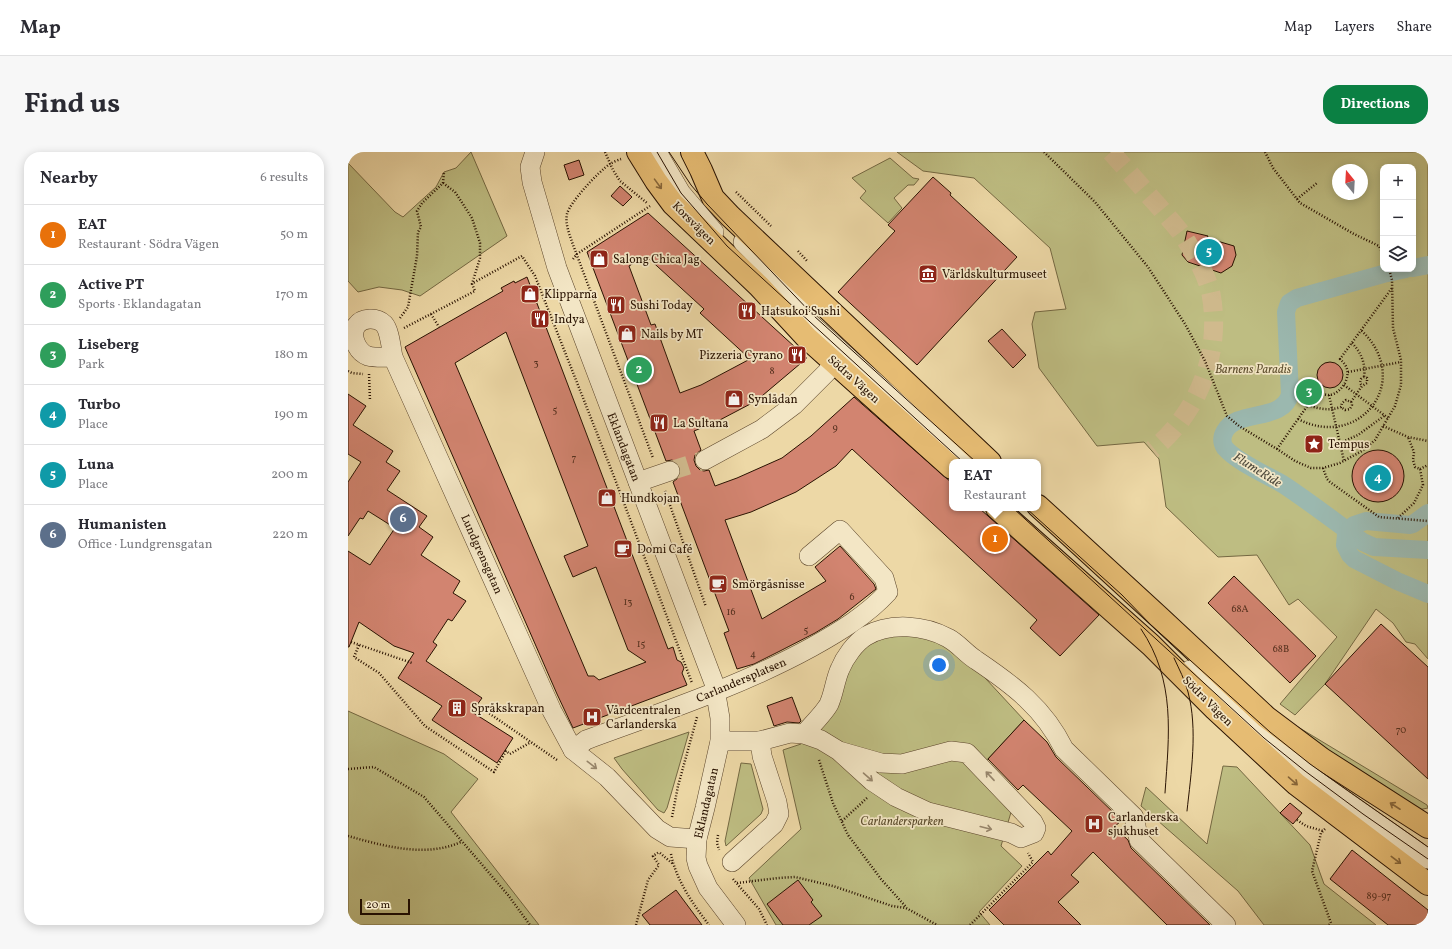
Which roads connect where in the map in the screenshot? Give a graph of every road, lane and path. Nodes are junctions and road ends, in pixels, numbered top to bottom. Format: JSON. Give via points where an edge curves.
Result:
{"nodes":[{"id":1,"x":535,"y":152,"type":"edge"},
{"id":2,"x":605,"y":152,"type":"edge"},
{"id":3,"x":638,"y":152,"type":"edge"},
{"id":4,"x":657,"y":152,"type":"edge"},
{"id":5,"x":669,"y":152,"type":"edge"},
{"id":6,"x":683,"y":152,"type":"edge"},
{"id":7,"x":692,"y":152,"type":"edge"},
{"id":8,"x":1044,"y":152,"type":"edge"},
{"id":9,"x":1266,"y":152,"type":"edge"},
{"id":10,"x":610,"y":163,"type":"junction"},
{"id":11,"x":444,"y":172,"type":"dead end"},
{"id":12,"x":444,"y":183,"type":"junction"},
{"id":13,"x":1317,"y":183,"type":"dead end"},
{"id":14,"x":733,"y":189,"type":"dead end"},
{"id":15,"x":713,"y":198,"type":"junction"},
{"id":16,"x":1297,"y":199,"type":"junction"},
{"id":17,"x":776,"y":230,"type":"dead end"},
{"id":18,"x":1380,"y":248,"type":"edge"},
{"id":19,"x":796,"y":250,"type":"dead end"},
{"id":20,"x":1390,"y":272,"type":"edge"},
{"id":21,"x":804,"y":273,"type":"junction"},
{"id":22,"x":472,"y":284,"type":"junction"},
{"id":23,"x":759,"y":286,"type":"joint"},
{"id":24,"x":1392,"y":288,"type":"junction"},
{"id":25,"x":431,"y":314,"type":"junction"},
{"id":26,"x":439,"y":327,"type":"dead end"},
{"id":27,"x":1361,"y":330,"type":"junction"},
{"id":28,"x":393,"y":334,"type":"junction"},
{"id":29,"x":1352,"y":343,"type":"junction"},
{"id":30,"x":393,"y":357,"type":"junction"},
{"id":31,"x":835,"y":362,"type":"junction"},
{"id":32,"x":1401,"y":362,"type":"junction"},
{"id":33,"x":1383,"y":366,"type":"junction"},
{"id":34,"x":1365,"y":369,"type":"junction"},
{"id":35,"x":348,"y":371,"type":"edge"},
{"id":36,"x":1348,"y":372,"type":"junction"},
{"id":37,"x":352,"y":373,"type":"dead end"},
{"id":38,"x":370,"y":374,"type":"dead end"},
{"id":39,"x":1364,"y":377,"type":"junction"},
{"id":40,"x":1344,"y":385,"type":"junction"},
{"id":41,"x":1362,"y":386,"type":"junction"},
{"id":42,"x":1329,"y":395,"type":"junction"},
{"id":43,"x":1357,"y":395,"type":"junction"},
{"id":44,"x":370,"y":401,"type":"dead end"},
{"id":45,"x":1351,"y":402,"type":"junction"},
{"id":46,"x":1308,"y":405,"type":"junction"},
{"id":47,"x":1372,"y":406,"type":"junction"},
{"id":48,"x":1341,"y":407,"type":"junction"},
{"id":49,"x":1332,"y":409,"type":"junction"},
{"id":50,"x":1384,"y":416,"type":"junction"},
{"id":51,"x":1388,"y":418,"type":"junction"},
{"id":52,"x":1298,"y":419,"type":"junction"},
{"id":53,"x":1336,"y":426,"type":"junction"},
{"id":54,"x":1383,"y":426,"type":"junction"},
{"id":55,"x":1408,"y":437,"type":"junction"},
{"id":56,"x":1428,"y":441,"type":"edge"},
{"id":57,"x":1340,"y":443,"type":"junction"},
{"id":58,"x":1277,"y":449,"type":"junction"},
{"id":59,"x":960,"y":459,"type":"edge"},
{"id":60,"x":973,"y":459,"type":"edge"},
{"id":61,"x":987,"y":459,"type":"edge"},
{"id":62,"x":705,"y":460,"type":"tunnel mouth"},
{"id":63,"x":1344,"y":461,"type":"junction"},
{"id":64,"x":949,"y":465,"type":"edge"},
{"id":65,"x":1428,"y":465,"type":"edge"},
{"id":66,"x":1323,"y":468,"type":"junction"},
{"id":67,"x":1420,"y":469,"type":"junction"},
{"id":68,"x":670,"y":472,"type":"tunnel mouth"},
{"id":69,"x":638,"y":482,"type":"junction"},
{"id":70,"x":1428,"y":484,"type":"edge"},
{"id":71,"x":1423,"y":485,"type":"junction"},
{"id":72,"x":1041,"y":509,"type":"edge"},
{"id":73,"x":1000,"y":511,"type":"edge"},
{"id":74,"x":1016,"y":511,"type":"edge"},
{"id":75,"x":1029,"y":511,"type":"edge"},
{"id":76,"x":1398,"y":519,"type":"junction"},
{"id":77,"x":1428,"y":521,"type":"edge"},
{"id":78,"x":809,"y":556,"type":"dead end"},
{"id":79,"x":351,"y":642,"type":"dead end"},
{"id":80,"x":359,"y":645,"type":"junction"},
{"id":81,"x":412,"y":663,"type":"dead end"},
{"id":82,"x":716,"y":692,"type":"junction"},
{"id":83,"x":696,"y":699,"type":"junction"},
{"id":84,"x":477,"y":705,"type":"dead end"},
{"id":85,"x":804,"y":734,"type":"junction"},
{"id":86,"x":527,"y":739,"type":"dead end"},
{"id":87,"x":720,"y":741,"type":"junction"},
{"id":88,"x":760,"y":741,"type":"junction"},
{"id":89,"x":531,"y":742,"type":"dead end"},
{"id":90,"x":573,"y":750,"type":"junction"},
{"id":91,"x":839,"y":751,"type":"junction"},
{"id":92,"x":348,"y":769,"type":"edge"},
{"id":93,"x":870,"y":795,"type":"dead end"},
{"id":94,"x":1297,"y":820,"type":"dead end"},
{"id":95,"x":842,"y":821,"type":"junction"},
{"id":96,"x":1425,"y":821,"type":"edge"},
{"id":97,"x":1327,"y":827,"type":"dead end"},
{"id":98,"x":1323,"y":831,"type":"junction"},
{"id":99,"x":348,"y":836,"type":"edge"},
{"id":100,"x":670,"y":837,"type":"junction"},
{"id":101,"x":697,"y":839,"type":"junction"},
{"id":102,"x":461,"y":842,"type":"junction"},
{"id":103,"x":1428,"y":847,"type":"edge"},
{"id":104,"x":1428,"y":859,"type":"edge"},
{"id":105,"x":1033,"y":862,"type":"dead end"},
{"id":106,"x":673,"y":864,"type":"junction"},
{"id":107,"x":732,"y":870,"type":"joint"},
{"id":108,"x":736,"y":883,"type":"junction"},
{"id":109,"x":1428,"y":884,"type":"edge"},
{"id":110,"x":906,"y":908,"type":"junction"},
{"id":111,"x":530,"y":925,"type":"edge"},
{"id":112,"x":636,"y":925,"type":"edge"},
{"id":113,"x":708,"y":925,"type":"edge"},
{"id":114,"x":736,"y":925,"type":"edge"},
{"id":115,"x":767,"y":925,"type":"edge"},
{"id":116,"x":937,"y":925,"type":"edge"},
{"id":117,"x":970,"y":925,"type":"edge"},
{"id":118,"x":1226,"y":925,"type":"edge"},
{"id":119,"x":1330,"y":925,"type":"edge"}],
"edges":[{"from":1,"to":69,"type":"street","name":"Eklandagatan","via":[[530,167],[532,182],[551,249]]},
{"from":2,"to":10,"type":"path"},
{"from":3,"to":23,"type":"main road","name":"Korsvägen","one_way":true,"via":[[673,204]]},
{"from":4,"to":59,"type":"street","via":[[681,194],[727,246]]},
{"from":5,"to":60,"type":"street","via":[[707,204],[814,316]]},
{"from":6,"to":15,"type":"street","via":[[696,178]]},
{"from":7,"to":15,"type":"main road"},
{"from":8,"to":58,"type":"path","via":[[1095,202],[1148,267],[1185,324],[1205,361],[1227,416]]},
{"from":9,"to":16,"type":"path","via":[[1273,168]]},
{"from":10,"to":10,"type":"path","via":[[570,206],[567,215],[568,227],[577,254],[650,206],[620,181]]},
{"from":11,"to":12,"type":"path"},
{"from":12,"to":22,"type":"path","via":[[455,192],[469,212],[480,243],[480,258]]},
{"from":12,"to":28,"type":"path","via":[[417,211],[421,226],[418,232],[417,256],[408,307]]},
{"from":13,"to":16,"type":"path"},
{"from":14,"to":17,"type":"path"},
{"from":15,"to":21,"type":"main road","via":[[730,216]]},
{"from":16,"to":18,"type":"path"},
{"from":19,"to":21,"type":"path","via":[[807,260]]},
{"from":20,"to":24,"type":"path"},
{"from":21,"to":61,"type":"main road"},
{"from":22,"to":25,"type":"path","via":[[475,291]]},
{"from":22,"to":83,"type":"path","via":[[522,256],[534,276],[613,474]]},
{"from":23,"to":31,"type":"main road","name":"Södra Vägen","via":[[808,338]]},
{"from":24,"to":27,"type":"path"},
{"from":24,"to":32,"type":"path","via":[[1393,328]]},
{"from":25,"to":26,"type":"path"},
{"from":25,"to":28,"type":"path"},
{"from":27,"to":29,"type":"path"},
{"from":27,"to":33,"type":"path","via":[[1373,342]]},
{"from":28,"to":30,"type":"street","name":"Lundgrensgatan"},
{"from":28,"to":30,"type":"street","name":"Lundgrensgatan","via":[[375,319],[365,319],[357,325],[354,334],[355,344],[362,353]]},
{"from":29,"to":34,"type":"path","via":[[1362,357]]},
{"from":29,"to":36,"type":"path","via":[[1340,359]]},
{"from":30,"to":90,"type":"street","name":"Lundgrensgatan","via":[[552,711]]},
{"from":31,"to":62,"type":"street","via":[[794,405],[762,428]]},
{"from":31,"to":64,"type":"main road","name":"Södra Vägen"},
{"from":32,"to":33,"type":"path"},
{"from":32,"to":51,"type":"path","via":[[1401,385],[1395,406]]},
{"from":33,"to":34,"type":"path"},
{"from":33,"to":47,"type":"path","via":[[1383,384]]},
{"from":34,"to":36,"type":"path"},
{"from":34,"to":39,"type":"path"},
{"from":35,"to":37,"type":"path"},
{"from":36,"to":40,"type":"path"},
{"from":38,"to":44,"type":"path"},
{"from":39,"to":41,"type":"path","via":[[1360,381]]},
{"from":39,"to":41,"type":"path","via":[[1368,381]]},
{"from":40,"to":42,"type":"path"},
{"from":40,"to":43,"type":"path"},
{"from":41,"to":43,"type":"path"},
{"from":42,"to":46,"type":"path","via":[[1317,392]]},
{"from":42,"to":49,"type":"path"},
{"from":43,"to":45,"type":"path"},
{"from":43,"to":47,"type":"path"},
{"from":45,"to":48,"type":"path","via":[[1344,402]]},
{"from":45,"to":48,"type":"path","via":[[1350,410]]},
{"from":46,"to":49,"type":"path"},
{"from":46,"to":52,"type":"path"},
{"from":47,"to":50,"type":"path"},
{"from":47,"to":53,"type":"path","via":[[1357,419]]},
{"from":48,"to":49,"type":"path"},
{"from":49,"to":53,"type":"path"},
{"from":50,"to":51,"type":"path"},
{"from":50,"to":57,"type":"path","via":[[1358,435]]},
{"from":51,"to":54,"type":"path"},
{"from":52,"to":53,"type":"path","via":[[1320,426]]},
{"from":52,"to":58,"type":"path"},
{"from":53,"to":57,"type":"path"},
{"from":54,"to":55,"type":"path"},
{"from":54,"to":63,"type":"path","via":[[1375,440]]},
{"from":55,"to":56,"type":"path"},
{"from":55,"to":67,"type":"path","via":[[1414,452],[1415,467]]},
{"from":57,"to":63,"type":"path"},
{"from":58,"to":66,"type":"path","via":[[1295,461],[1312,468]]},
{"from":63,"to":66,"type":"path"},
{"from":65,"to":67,"type":"path"},
{"from":66,"to":76,"type":"path","via":[[1330,482],[1379,517]]},
{"from":67,"to":71,"type":"path"},
{"from":68,"to":69,"type":"street"},
{"from":69,"to":82,"type":"street","name":"Eklandagatan"},
{"from":70,"to":71,"type":"path"},
{"from":71,"to":76,"type":"path","via":[[1414,503]]},
{"from":96,"to":72,"type":"main road","one_way":true,"via":[[1322,759],[1266,717]]},
{"from":73,"to":109,"type":"main road","name":"Södra Vägen","one_way":true,"via":[[1150,645],[1296,784]]},
{"from":74,"to":104,"type":"street","via":[[1264,738],[1305,771]]},
{"from":75,"to":103,"type":"street","via":[[1270,732],[1310,764]]},
{"from":76,"to":77,"type":"path"},
{"from":78,"to":82,"type":"street","name":"Carlandersplatsen","via":[[840,530],[884,578],[888,592],[877,604],[834,635],[781,664]]},
{"from":79,"to":80,"type":"path"},
{"from":80,"to":81,"type":"path"},
{"from":80,"to":89,"type":"path","via":[[354,657],[380,673],[425,726],[494,772],[506,751],[510,754]]},
{"from":82,"to":83,"type":"street","name":"Carlandersplatsen"},
{"from":82,"to":87,"type":"street","name":"Eklandagatan"},
{"from":83,"to":90,"type":"street","name":"Carlandersplatsen","via":[[586,740]]},
{"from":83,"to":100,"type":"path","via":[[696,721],[678,786]]},
{"from":84,"to":86,"type":"path"},
{"from":85,"to":88,"type":"street","via":[[790,733]]},
{"from":85,"to":91,"type":"street","via":[[821,740]]},
{"from":85,"to":95,"type":"path","via":[[818,757]]},
{"from":85,"to":118,"type":"street","via":[[829,705],[840,669],[850,651],[866,637],[886,628],[907,627],[930,631],[948,638],[1030,701],[1046,718],[1064,749],[1134,817],[1139,840]]},
{"from":87,"to":88,"type":"street"},
{"from":87,"to":101,"type":"street","name":"Eklandagatan"},
{"from":88,"to":107,"type":"street","via":[[779,814],[774,824]]},
{"from":90,"to":100,"type":"street","one_way":true,"via":[[607,777],[657,829]]},
{"from":91,"to":91,"type":"street","one_way":true,"via":[[872,781],[928,812],[1021,838],[1034,833],[1034,822],[967,753],[951,752],[902,764],[881,763]]},
{"from":92,"to":102,"type":"path","via":[[374,767],[424,797]]},
{"from":93,"to":95,"type":"path"},
{"from":94,"to":98,"type":"path","via":[[1306,826]]},
{"from":95,"to":110,"type":"path","via":[[848,836]]},
{"from":97,"to":98,"type":"path"},
{"from":98,"to":119,"type":"path","via":[[1312,871]]},
{"from":99,"to":102,"type":"path","via":[[388,848],[430,850]]},
{"from":100,"to":101,"type":"street"},
{"from":100,"to":106,"type":"path"},
{"from":101,"to":114,"type":"street","name":"Eklandagatan","via":[[696,858],[702,877]]},
{"from":102,"to":111,"type":"path","via":[[508,895]]},
{"from":105,"to":117,"type":"path"},
{"from":106,"to":112,"type":"path","via":[[659,852],[653,856],[659,865],[648,880]]},
{"from":106,"to":113,"type":"path","via":[[688,895]]},
{"from":107,"to":108,"type":"path"},
{"from":108,"to":110,"type":"path","via":[[795,877]]},
{"from":108,"to":115,"type":"path","via":[[759,909]]},
{"from":110,"to":116,"type":"path"}]}
